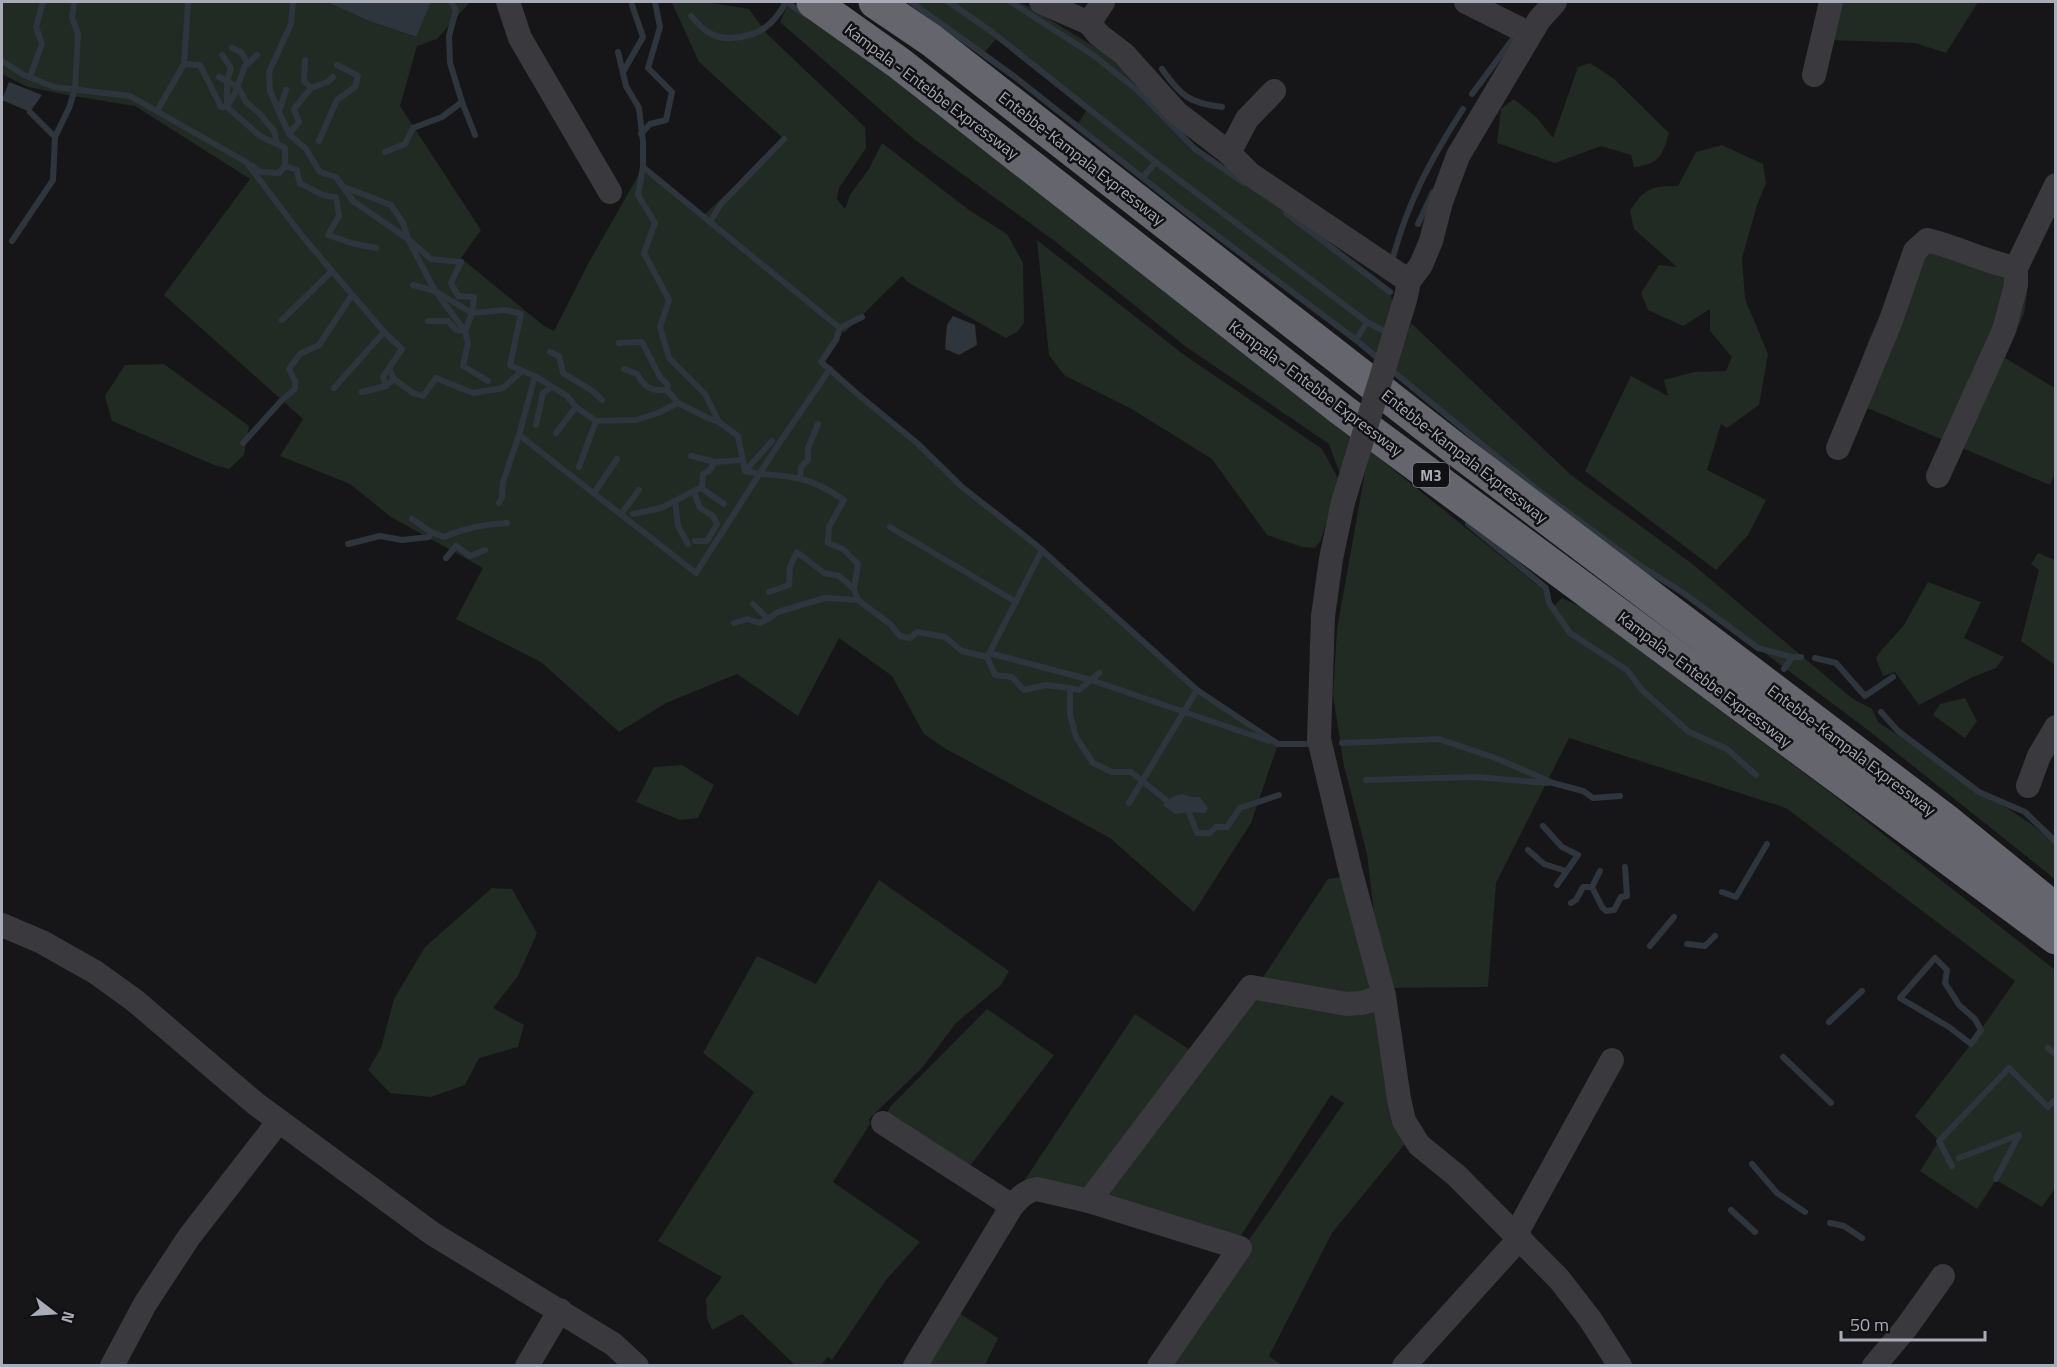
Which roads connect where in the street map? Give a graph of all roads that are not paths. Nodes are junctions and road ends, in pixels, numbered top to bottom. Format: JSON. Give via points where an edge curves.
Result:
{"nodes":[{"id":1,"x":508,"y":2,"type":"edge"},
{"id":2,"x":813,"y":2,"type":"edge"},
{"id":3,"x":875,"y":2,"type":"edge"},
{"id":4,"x":1041,"y":2,"type":"edge"},
{"id":5,"x":1103,"y":2,"type":"edge"},
{"id":6,"x":1466,"y":2,"type":"edge"},
{"id":7,"x":1555,"y":2,"type":"edge"},
{"id":8,"x":1831,"y":2,"type":"edge"},
{"id":9,"x":1089,"y":23,"type":"junction"},
{"id":10,"x":1530,"y":34,"type":"junction"},
{"id":11,"x":1814,"y":75,"type":"dead end"},
{"id":12,"x":1274,"y":91,"type":"dead end"},
{"id":13,"x":1229,"y":153,"type":"junction"},
{"id":14,"x":2055,"y":185,"type":"edge"},
{"id":15,"x":610,"y":192,"type":"dead end"},
{"id":16,"x":2016,"y":268,"type":"junction"},
{"id":17,"x":1407,"y":291,"type":"junction"},
{"id":18,"x":1838,"y":448,"type":"dead end"},
{"id":19,"x":1938,"y":476,"type":"dead end"},
{"id":20,"x":2055,"y":727,"type":"edge"},
{"id":21,"x":2028,"y":786,"type":"dead end"},
{"id":22,"x":2055,"y":910,"type":"edge"},
{"id":23,"x":2,"y":925,"type":"edge"},
{"id":24,"x":2055,"y":938,"type":"edge"},
{"id":25,"x":1384,"y":996,"type":"junction"},
{"id":26,"x":1612,"y":1060,"type":"dead end"},
{"id":27,"x":279,"y":1121,"type":"junction"},
{"id":28,"x":882,"y":1123,"type":"dead end"},
{"id":29,"x":1089,"y":1201,"type":"junction"},
{"id":30,"x":1012,"y":1206,"type":"junction"},
{"id":31,"x":1518,"y":1236,"type":"junction"},
{"id":32,"x":1943,"y":1276,"type":"dead end"},
{"id":33,"x":560,"y":1310,"type":"junction"},
{"id":34,"x":112,"y":1365,"type":"edge"},
{"id":35,"x":527,"y":1365,"type":"edge"},
{"id":36,"x":637,"y":1365,"type":"edge"},
{"id":37,"x":915,"y":1365,"type":"edge"},
{"id":38,"x":1159,"y":1365,"type":"edge"},
{"id":39,"x":1404,"y":1365,"type":"edge"},
{"id":40,"x":1620,"y":1365,"type":"edge"},
{"id":41,"x":1874,"y":1365,"type":"edge"}],
"edges":[{"from":1,"to":15,"type":"street","via":[[520,38]]},
{"from":2,"to":24,"type":"highway","name":"Kampala - Entebbe Expressway","number":"M3","via":[[899,63],[1342,410]]},
{"from":3,"to":22,"type":"highway","name":"Entebbe-Kampala Expressway","number":"M3","via":[[931,40],[1453,447],[1948,822]]},
{"from":4,"to":9,"type":"street"},
{"from":5,"to":9,"type":"street"},
{"from":6,"to":10,"type":"street"},
{"from":7,"to":10,"type":"street"},
{"from":8,"to":11,"type":"street"},
{"from":9,"to":13,"type":"street","via":[[1124,54],[1177,113]]},
{"from":10,"to":17,"type":"street","via":[[1458,156],[1431,241]]},
{"from":12,"to":13,"type":"street","via":[[1247,119]]},
{"from":13,"to":17,"type":"street","via":[[1250,174]]},
{"from":14,"to":16,"type":"street"},
{"from":16,"to":18,"type":"street","via":[[1927,240],[1914,251],[1890,322]]},
{"from":16,"to":19,"type":"street","via":[[2016,285],[2004,330]]},
{"from":17,"to":25,"type":"street","bridge":true,"via":[[1342,502],[1323,615],[1319,739]]},
{"from":20,"to":21,"type":"street"},
{"from":23,"to":27,"type":"street","via":[[95,972]]},
{"from":25,"to":29,"type":"street","via":[[1347,1004],[1251,987]]},
{"from":25,"to":31,"type":"street","via":[[1404,1120],[1419,1144]]},
{"from":26,"to":31,"type":"street"},
{"from":27,"to":33,"type":"street","via":[[433,1234]]},
{"from":27,"to":34,"type":"street","via":[[189,1237],[145,1304]]},
{"from":28,"to":30,"type":"street"},
{"from":29,"to":30,"type":"street","via":[[1037,1189],[1022,1195]]},
{"from":29,"to":38,"type":"street","via":[[1240,1248]]},
{"from":30,"to":37,"type":"street"},
{"from":31,"to":39,"type":"street"},
{"from":31,"to":40,"type":"street","via":[[1576,1298]]},
{"from":32,"to":41,"type":"street"},
{"from":33,"to":35,"type":"street"},
{"from":33,"to":36,"type":"street","via":[[613,1344]]}]}
